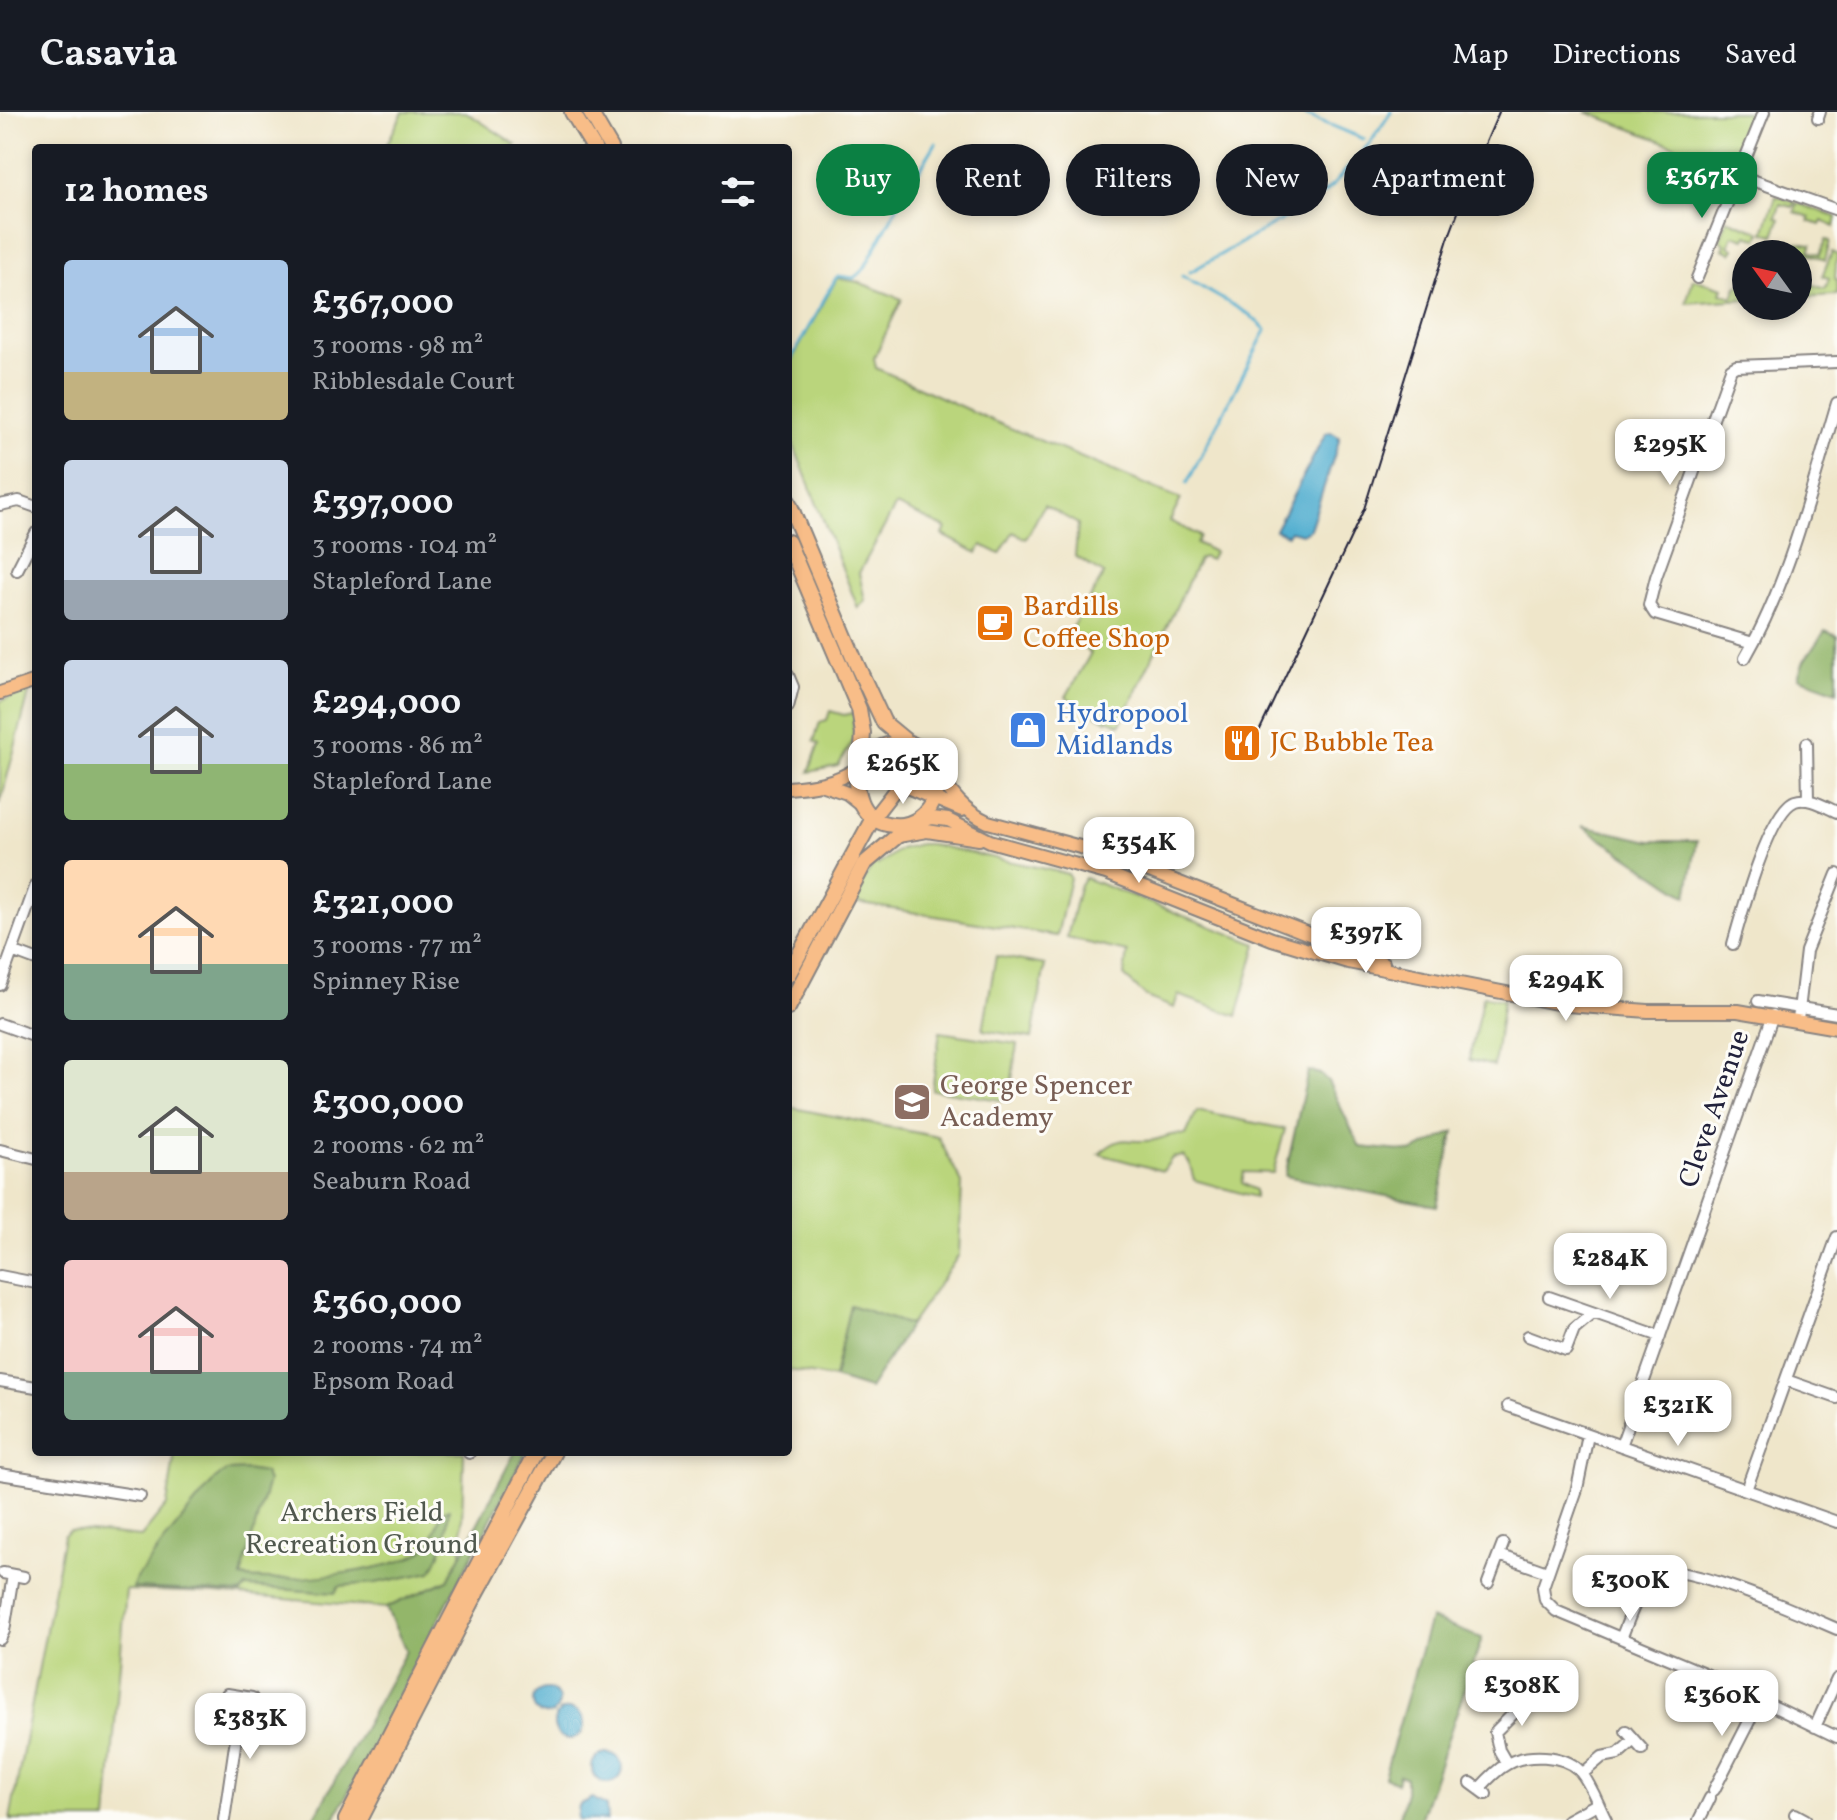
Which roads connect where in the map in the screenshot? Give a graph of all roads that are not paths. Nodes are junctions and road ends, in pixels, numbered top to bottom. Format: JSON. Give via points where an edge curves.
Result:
{"nodes":[{"id":1,"x":572,"y":112,"type":"edge"},
{"id":2,"x":590,"y":112,"type":"edge"},
{"id":3,"x":1764,"y":112,"type":"edge"},
{"id":4,"x":592,"y":144,"type":"edge"},
{"id":5,"x":609,"y":144,"type":"edge"},
{"id":6,"x":1738,"y":175,"type":"junction"},
{"id":7,"x":1837,"y":210,"type":"edge"},
{"id":8,"x":1697,"y":278,"type":"dead end"},
{"id":9,"x":1837,"y":362,"type":"edge"},
{"id":10,"x":1837,"y":403,"type":"edge"},
{"id":11,"x":0,"y":505,"type":"edge"},
{"id":12,"x":32,"y":506,"type":"edge"},
{"id":13,"x":792,"y":511,"type":"edge"},
{"id":14,"x":32,"y":541,"type":"edge"},
{"id":15,"x":792,"y":551,"type":"edge"},
{"id":16,"x":11,"y":553,"type":"dead end"},
{"id":17,"x":23,"y":559,"type":"junction"},
{"id":18,"x":17,"y":570,"type":"dead end"},
{"id":19,"x":1753,"y":643,"type":"junction"},
{"id":20,"x":1745,"y":658,"type":"dead end"},
{"id":21,"x":32,"y":682,"type":"edge"},
{"id":22,"x":792,"y":683,"type":"edge"},
{"id":23,"x":0,"y":693,"type":"edge"},
{"id":24,"x":792,"y":703,"type":"edge"},
{"id":25,"x":907,"y":742,"type":"junction"},
{"id":26,"x":1807,"y":743,"type":"dead end"},
{"id":27,"x":859,"y":765,"type":"junction"},
{"id":28,"x":936,"y":771,"type":"junction"},
{"id":29,"x":823,"y":785,"type":"junction"},
{"id":30,"x":792,"y":788,"type":"edge"},
{"id":31,"x":935,"y":797,"type":"junction"},
{"id":32,"x":1808,"y":800,"type":"junction"},
{"id":33,"x":862,"y":805,"type":"junction"},
{"id":34,"x":1837,"y":812,"type":"edge"},
{"id":35,"x":970,"y":814,"type":"junction"},
{"id":36,"x":873,"y":818,"type":"junction"},
{"id":37,"x":912,"y":824,"type":"junction"},
{"id":38,"x":892,"y":838,"type":"junction"},
{"id":39,"x":990,"y":841,"type":"junction"},
{"id":40,"x":1837,"y":874,"type":"edge"},
{"id":41,"x":32,"y":898,"type":"edge"},
{"id":42,"x":1738,"y":938,"type":"dead end"},
{"id":43,"x":12,"y":951,"type":"junction"},
{"id":44,"x":32,"y":958,"type":"edge"},
{"id":45,"x":792,"y":968,"type":"edge"},
{"id":46,"x":1413,"y":973,"type":"junction"},
{"id":47,"x":0,"y":985,"type":"edge"},
{"id":48,"x":792,"y":1000,"type":"edge"},
{"id":49,"x":1758,"y":1001,"type":"dead end"},
{"id":50,"x":1799,"y":1013,"type":"junction"},
{"id":51,"x":1837,"y":1014,"type":"edge"},
{"id":52,"x":1773,"y":1015,"type":"junction"},
{"id":53,"x":0,"y":1024,"type":"edge"},
{"id":54,"x":1837,"y":1028,"type":"edge"},
{"id":55,"x":32,"y":1036,"type":"edge"},
{"id":56,"x":0,"y":1150,"type":"edge"},
{"id":57,"x":32,"y":1158,"type":"edge"},
{"id":58,"x":1837,"y":1237,"type":"edge"},
{"id":59,"x":0,"y":1276,"type":"edge"},
{"id":60,"x":32,"y":1282,"type":"edge"},
{"id":61,"x":1557,"y":1296,"type":"dead end"},
{"id":62,"x":1593,"y":1313,"type":"junction"},
{"id":63,"x":1528,"y":1336,"type":"dead end"},
{"id":64,"x":1660,"y":1336,"type":"junction"},
{"id":65,"x":1786,"y":1380,"type":"junction"},
{"id":66,"x":0,"y":1381,"type":"edge"},
{"id":67,"x":32,"y":1386,"type":"edge"},
{"id":68,"x":1837,"y":1398,"type":"edge"},
{"id":69,"x":1508,"y":1406,"type":"dead end"},
{"id":70,"x":1588,"y":1435,"type":"junction"},
{"id":71,"x":1621,"y":1446,"type":"junction"},
{"id":72,"x":534,"y":1456,"type":"edge"},
{"id":73,"x":552,"y":1456,"type":"edge"},
{"id":74,"x":0,"y":1474,"type":"edge"},
{"id":75,"x":1746,"y":1490,"type":"junction"},
{"id":76,"x":140,"y":1496,"type":"dead end"},
{"id":77,"x":1837,"y":1522,"type":"edge"},
{"id":78,"x":1547,"y":1572,"type":"junction"},
{"id":79,"x":13,"y":1575,"type":"dead end"},
{"id":80,"x":1488,"y":1583,"type":"dead end"},
{"id":81,"x":1837,"y":1629,"type":"edge"},
{"id":82,"x":1621,"y":1638,"type":"junction"},
{"id":83,"x":0,"y":1639,"type":"edge"},
{"id":84,"x":1837,"y":1679,"type":"edge"},
{"id":85,"x":1512,"y":1690,"type":"dead end"},
{"id":86,"x":227,"y":1694,"type":"dead end"},
{"id":87,"x":1760,"y":1700,"type":"junction"},
{"id":88,"x":1815,"y":1727,"type":"junction"},
{"id":89,"x":1626,"y":1731,"type":"dead end"},
{"id":90,"x":1837,"y":1737,"type":"edge"},
{"id":91,"x":1507,"y":1764,"type":"junction"},
{"id":92,"x":1713,"y":1765,"type":"dead end"},
{"id":93,"x":1724,"y":1770,"type":"junction"},
{"id":94,"x":1582,"y":1774,"type":"junction"},
{"id":95,"x":1479,"y":1789,"type":"dead end"},
{"id":96,"x":1597,"y":1804,"type":"junction"},
{"id":97,"x":1694,"y":1819,"type":"edge"},
{"id":98,"x":224,"y":1820,"type":"edge"},
{"id":99,"x":346,"y":1820,"type":"edge"},
{"id":100,"x":360,"y":1820,"type":"edge"},
{"id":101,"x":1568,"y":1820,"type":"edge"},
{"id":102,"x":1606,"y":1820,"type":"edge"}],
"edges":[{"from":1,"to":4,"type":"highway"},
{"from":2,"to":5,"type":"highway"},
{"from":3,"to":6,"type":"street"},
{"from":6,"to":7,"type":"street"},
{"from":6,"to":8,"type":"street"},
{"from":9,"to":19,"type":"street","via":[[1731,369],[1656,577],[1649,605],[1655,614]]},
{"from":10,"to":19,"type":"street","via":[[1789,561]]},
{"from":11,"to":12,"type":"street","via":[[19,501]]},
{"from":13,"to":25,"type":"highway","via":[[884,723]]},
{"from":14,"to":17,"type":"street"},
{"from":15,"to":27,"type":"highway","via":[[859,709]]},
{"from":16,"to":17,"type":"street"},
{"from":17,"to":18,"type":"street"},
{"from":19,"to":20,"type":"street"},
{"from":21,"to":23,"type":"main road"},
{"from":22,"to":24,"type":"street","via":[[798,696]]},
{"from":25,"to":27,"type":"highway","via":[[877,747]]},
{"from":25,"to":28,"type":"highway","via":[[922,750]]},
{"from":26,"to":32,"type":"street"},
{"from":27,"to":29,"type":"main road"},
{"from":27,"to":33,"type":"highway","via":[[856,783]]},
{"from":28,"to":31,"type":"highway"},
{"from":28,"to":35,"type":"main road"},
{"from":29,"to":30,"type":"main road"},
{"from":29,"to":33,"type":"main road"},
{"from":31,"to":35,"type":"main road"},
{"from":31,"to":36,"type":"main road","via":[[900,788]]},
{"from":31,"to":37,"type":"highway"},
{"from":32,"to":34,"type":"street"},
{"from":32,"to":42,"type":"street","via":[[1793,802],[1772,818]]},
{"from":33,"to":36,"type":"highway"},
{"from":35,"to":46,"type":"main road","via":[[1106,854]]},
{"from":36,"to":37,"type":"highway","via":[[890,825]]},
{"from":36,"to":45,"type":"highway"},
{"from":37,"to":38,"type":"highway"},
{"from":37,"to":39,"type":"main road","via":[[948,820]]},
{"from":38,"to":39,"type":"main road","via":[[927,831]]},
{"from":38,"to":48,"type":"highway","via":[[855,878]]},
{"from":39,"to":46,"type":"main road","via":[[1106,873],[1324,955]]},
{"from":40,"to":50,"type":"street","via":[[1806,951]]},
{"from":41,"to":43,"type":"street"},
{"from":43,"to":44,"type":"street"},
{"from":43,"to":47,"type":"street"},
{"from":46,"to":52,"type":"main road","via":[[1590,1008]]},
{"from":49,"to":50,"type":"street"},
{"from":50,"to":51,"type":"street"},
{"from":50,"to":52,"type":"main road"},
{"from":50,"to":54,"type":"main road"},
{"from":52,"to":64,"type":"street","name":"Cleve Avenue"},
{"from":53,"to":55,"type":"street"},
{"from":56,"to":57,"type":"street"},
{"from":58,"to":65,"type":"street"},
{"from":59,"to":60,"type":"street"},
{"from":61,"to":62,"type":"street"},
{"from":62,"to":63,"type":"street","via":[[1574,1329],[1566,1350]]},
{"from":62,"to":64,"type":"street"},
{"from":64,"to":71,"type":"street","name":"Cleve Avenue"},
{"from":65,"to":68,"type":"street"},
{"from":65,"to":75,"type":"street"},
{"from":66,"to":67,"type":"street"},
{"from":69,"to":70,"type":"street"},
{"from":70,"to":71,"type":"street"},
{"from":70,"to":78,"type":"street","via":[[1577,1489]]},
{"from":71,"to":75,"type":"street"},
{"from":72,"to":99,"type":"highway"},
{"from":73,"to":100,"type":"highway"},
{"from":74,"to":76,"type":"street"},
{"from":75,"to":77,"type":"street"},
{"from":78,"to":80,"type":"street","via":[[1501,1549]]},
{"from":78,"to":82,"type":"street","via":[[1543,1594],[1551,1608]]},
{"from":79,"to":83,"type":"street"},
{"from":81,"to":82,"type":"street","via":[[1770,1601],[1670,1570],[1647,1581]]},
{"from":82,"to":87,"type":"street"},
{"from":84,"to":88,"type":"street"},
{"from":85,"to":91,"type":"street","via":[[1528,1695],[1495,1732]]},
{"from":86,"to":98,"type":"street","via":[[247,1697]]},
{"from":87,"to":88,"type":"street"},
{"from":87,"to":93,"type":"street"},
{"from":88,"to":90,"type":"street"},
{"from":89,"to":94,"type":"street","via":[[1638,1744],[1602,1757]]},
{"from":91,"to":94,"type":"street","via":[[1550,1758],[1565,1761]]},
{"from":91,"to":95,"type":"street"},
{"from":92,"to":93,"type":"street"},
{"from":93,"to":97,"type":"street"},
{"from":94,"to":96,"type":"street"},
{"from":96,"to":101,"type":"street"},
{"from":96,"to":102,"type":"street"}]}
